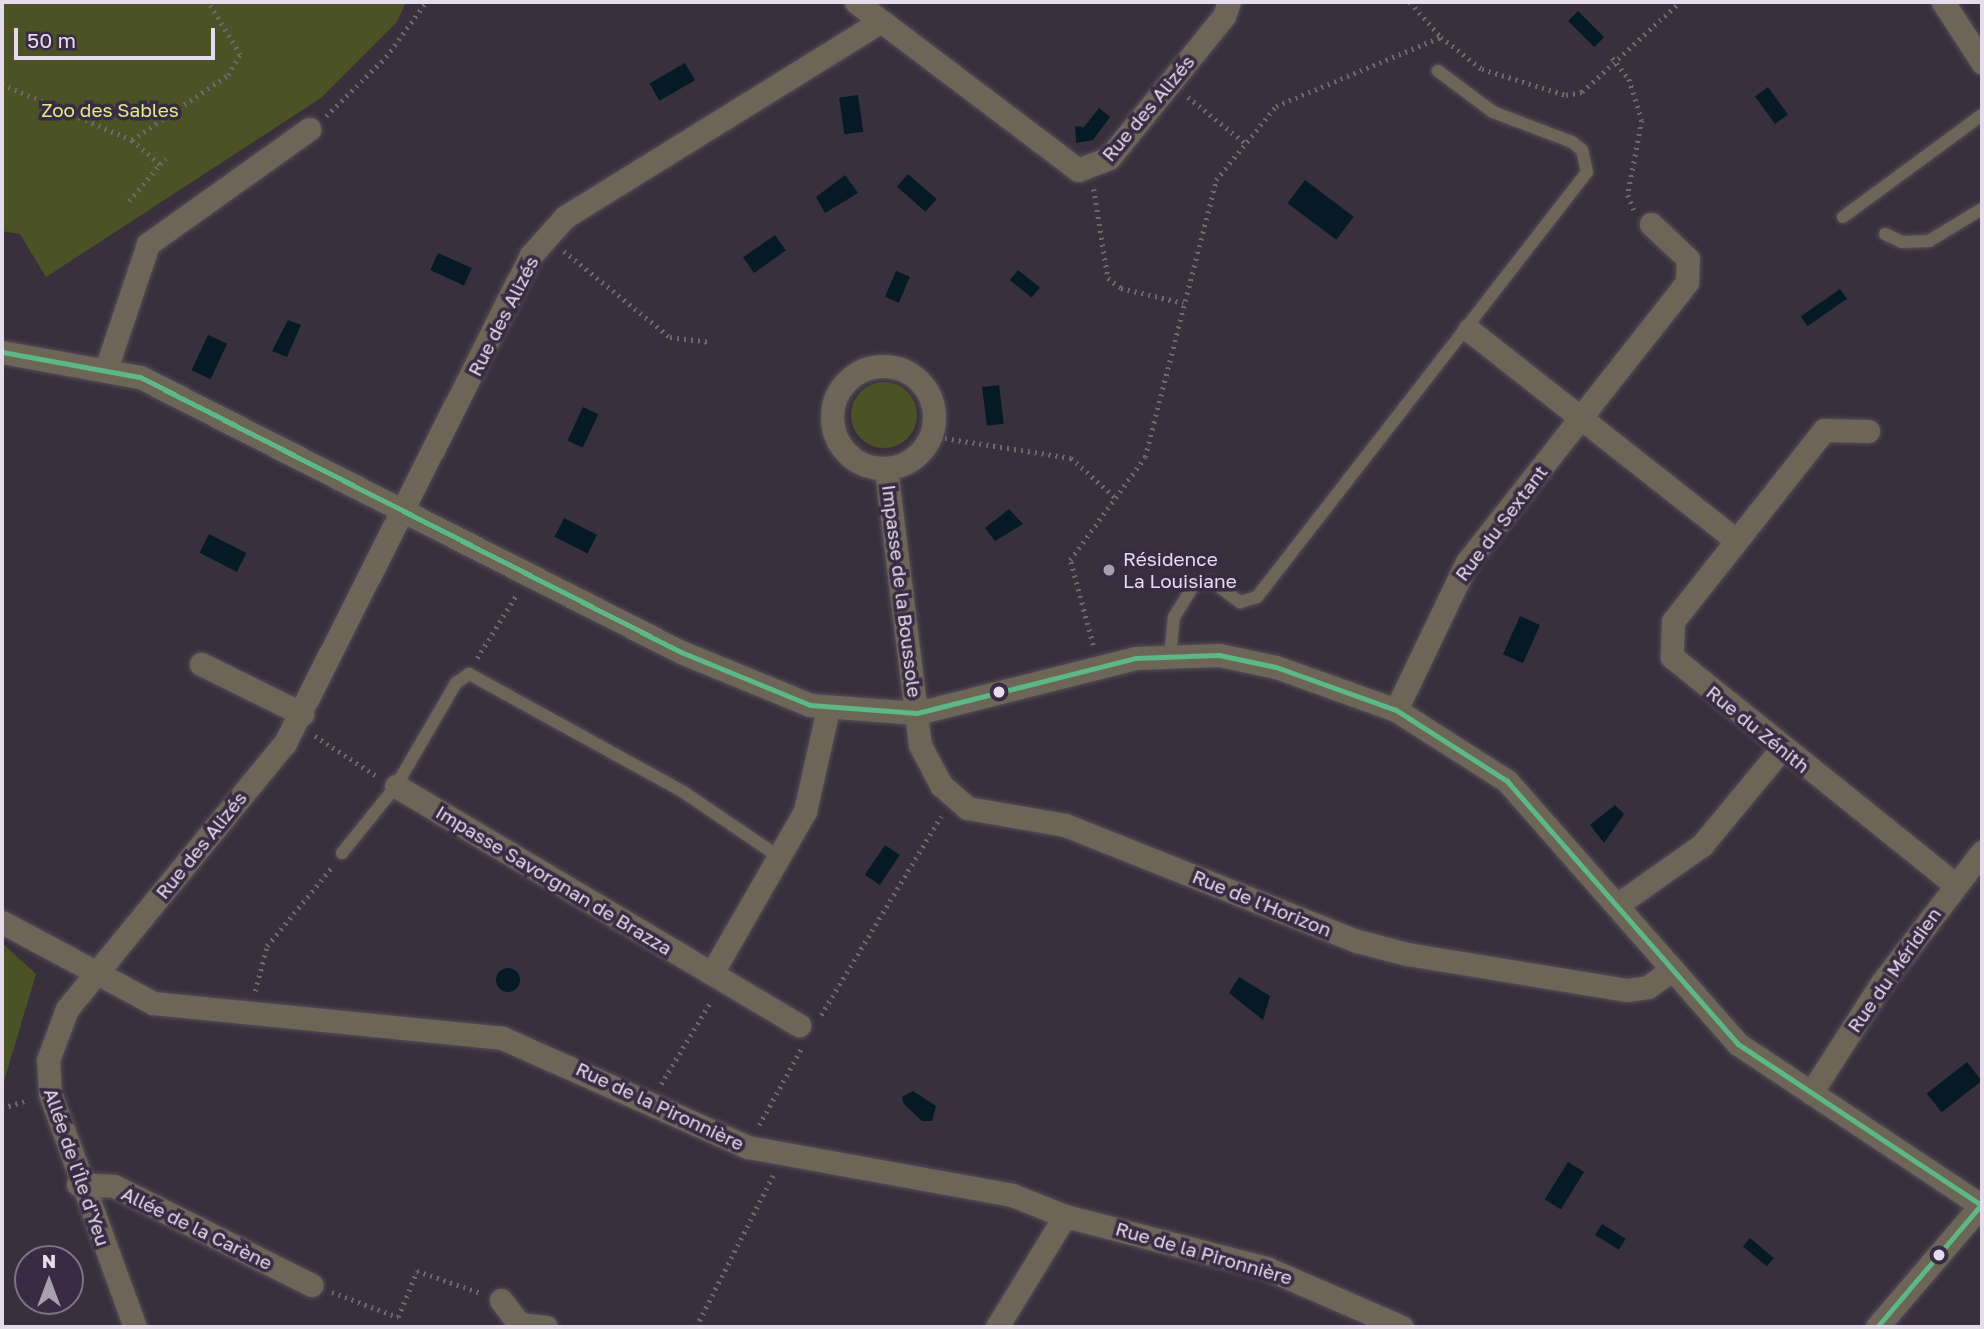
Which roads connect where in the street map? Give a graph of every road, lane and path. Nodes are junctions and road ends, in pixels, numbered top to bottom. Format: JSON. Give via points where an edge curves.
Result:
{"nodes":[{"id":1,"x":208,"y":2,"type":"edge"},
{"id":2,"x":426,"y":2,"type":"edge"},
{"id":3,"x":856,"y":2,"type":"edge"},
{"id":4,"x":1228,"y":2,"type":"edge"},
{"id":5,"x":1410,"y":2,"type":"edge"},
{"id":6,"x":1679,"y":2,"type":"edge"},
{"id":7,"x":1943,"y":2,"type":"edge"},
{"id":8,"x":880,"y":22,"type":"junction"},
{"id":9,"x":1441,"y":37,"type":"junction"},
{"id":10,"x":1612,"y":58,"type":"junction"},
{"id":11,"x":1982,"y":62,"type":"edge"},
{"id":12,"x":1438,"y":71,"type":"dead end"},
{"id":13,"x":1170,"y":83,"type":"junction"},
{"id":14,"x":2,"y":84,"type":"edge"},
{"id":15,"x":1982,"y":115,"type":"edge"},
{"id":16,"x":309,"y":129,"type":"joint"},
{"id":17,"x":132,"y":140,"type":"junction"},
{"id":18,"x":1245,"y":143,"type":"junction"},
{"id":19,"x":166,"y":158,"type":"dead end"},
{"id":20,"x":160,"y":164,"type":"junction"},
{"id":21,"x":1092,"y":169,"type":"junction"},
{"id":22,"x":129,"y":201,"type":"dead end"},
{"id":23,"x":1982,"y":209,"type":"edge"},
{"id":24,"x":1843,"y":217,"type":"dead end"},
{"id":25,"x":1651,"y":224,"type":"joint"},
{"id":26,"x":1885,"y":234,"type":"dead end"},
{"id":27,"x":547,"y":236,"type":"junction"},
{"id":28,"x":1183,"y":303,"type":"junction"},
{"id":29,"x":1469,"y":330,"type":"junction"},
{"id":30,"x":710,"y":342,"type":"dead end"},
{"id":31,"x":2,"y":352,"type":"edge"},
{"id":32,"x":106,"y":369,"type":"junction"},
{"id":33,"x":1581,"y":419,"type":"junction"},
{"id":34,"x":1868,"y":431,"type":"dead end"},
{"id":35,"x":931,"y":436,"type":"junction"},
{"id":36,"x":886,"y":469,"type":"junction"},
{"id":37,"x":1115,"y":497,"type":"junction"},
{"id":38,"x":407,"y":511,"type":"junction"},
{"id":39,"x":1735,"y":539,"type":"junction"},
{"id":40,"x":529,"y":574,"type":"junction"},
{"id":41,"x":1170,"y":655,"type":"junction"},
{"id":42,"x":201,"y":664,"type":"dead end"},
{"id":43,"x":1099,"y":666,"type":"junction"},
{"id":44,"x":469,"y":674,"type":"junction"},
{"id":45,"x":828,"y":709,"type":"junction"},
{"id":46,"x":1396,"y":710,"type":"junction"},
{"id":47,"x":917,"y":713,"type":"junction"},
{"id":48,"x":299,"y":719,"type":"junction"},
{"id":49,"x":1781,"y":749,"type":"junction"},
{"id":50,"x":396,"y":786,"type":"junction"},
{"id":51,"x":955,"y":799,"type":"junction"},
{"id":52,"x":1982,"y":852,"type":"edge"},
{"id":53,"x":342,"y":853,"type":"joint"},
{"id":54,"x":779,"y":857,"type":"junction"},
{"id":55,"x":1956,"y":885,"type":"junction"},
{"id":56,"x":1617,"y":905,"type":"junction"},
{"id":57,"x":2,"y":922,"type":"edge"},
{"id":58,"x":1670,"y":971,"type":"junction"},
{"id":59,"x":96,"y":973,"type":"junction"},
{"id":60,"x":719,"y":977,"type":"junction"},
{"id":61,"x":253,"y":1016,"type":"junction"},
{"id":62,"x":807,"y":1029,"type":"junction"},
{"id":63,"x":1811,"y":1093,"type":"junction"},
{"id":64,"x":650,"y":1102,"type":"junction"},
{"id":65,"x":748,"y":1147,"type":"junction"},
{"id":66,"x":781,"y":1150,"type":"junction"},
{"id":67,"x":78,"y":1184,"type":"junction"},
{"id":68,"x":1982,"y":1205,"type":"edge"},
{"id":69,"x":1065,"y":1216,"type":"junction"},
{"id":70,"x":312,"y":1285,"type":"joint"},
{"id":71,"x":501,"y":1300,"type":"joint"},
{"id":72,"x":135,"y":1327,"type":"edge"},
{"id":73,"x":546,"y":1327,"type":"edge"},
{"id":74,"x":696,"y":1327,"type":"edge"},
{"id":75,"x":997,"y":1327,"type":"edge"},
{"id":76,"x":1402,"y":1327,"type":"edge"},
{"id":77,"x":1877,"y":1327,"type":"edge"}],
"edges":[{"from":1,"to":17,"type":"path","via":[[240,55],[228,75]]},
{"from":2,"to":16,"type":"path","via":[[386,57]]},
{"from":3,"to":8,"type":"street","name":"Rue des Alizés"},
{"from":4,"to":13,"type":"street","name":"Rue des Alizés","via":[[1224,16]]},
{"from":5,"to":9,"type":"path"},
{"from":6,"to":10,"type":"path"},
{"from":7,"to":11,"type":"street"},
{"from":8,"to":21,"type":"street","name":"Rue des Alizés","via":[[1064,165]]},
{"from":8,"to":27,"type":"street","name":"Rue des Alizés","via":[[565,217]]},
{"from":9,"to":10,"type":"path","via":[[1482,69],[1566,94],[1582,92]]},
{"from":9,"to":18,"type":"path","via":[[1286,101]]},
{"from":10,"to":25,"type":"path","via":[[1629,79],[1643,120],[1628,200]]},
{"from":12,"to":29,"type":"lane","via":[[1493,112],[1572,142],[1588,161],[1587,172]]},
{"from":13,"to":18,"type":"path"},
{"from":13,"to":21,"type":"street","name":"Rue des Alizés","via":[[1108,158]]},
{"from":14,"to":17,"type":"path"},
{"from":15,"to":24,"type":"lane"},
{"from":16,"to":32,"type":"street","via":[[148,244]]},
{"from":17,"to":20,"type":"path"},
{"from":18,"to":28,"type":"path","via":[[1211,191]]},
{"from":19,"to":20,"type":"path"},
{"from":20,"to":22,"type":"path"},
{"from":21,"to":28,"type":"path","via":[[1108,278],[1121,288]]},
{"from":23,"to":26,"type":"lane","via":[[1928,241],[1902,242]]},
{"from":25,"to":33,"type":"street","name":"Rue du Sextant","via":[[1688,259],[1686,282]]},
{"from":27,"to":30,"type":"path","via":[[670,337]]},
{"from":27,"to":38,"type":"street","name":"Rue des Alizés","via":[[531,255]]},
{"from":28,"to":37,"type":"path","via":[[1151,439]]},
{"from":29,"to":33,"type":"street"},
{"from":29,"to":41,"type":"lane","via":[[1257,597],[1240,602],[1213,582],[1195,584],[1174,617]]},
{"from":31,"to":32,"type":"street"},
{"from":32,"to":38,"type":"street","via":[[182,396]]},
{"from":33,"to":39,"type":"street"},
{"from":33,"to":46,"type":"street","name":"Rue du Sextant","via":[[1467,562]]},
{"from":34,"to":39,"type":"street","name":"Rue du Zénith","via":[[1824,430]]},
{"from":35,"to":36,"type":"street","name":"Impasse de la Boussole","via":[[910,461]]},
{"from":35,"to":36,"type":"street","name":"Impasse de la Boussole","via":[[932,400],[910,373],[891,366],[856,373],[832,404],[831,427],[851,459]]},
{"from":35,"to":37,"type":"path","via":[[1071,458]]},
{"from":36,"to":47,"type":"street","name":"Impasse de la Boussole"},
{"from":37,"to":43,"type":"path","via":[[1070,560]]},
{"from":38,"to":40,"type":"street"},
{"from":38,"to":48,"type":"street","name":"Rue des Alizés"},
{"from":39,"to":49,"type":"street","name":"Rue du Zénith","via":[[1673,621],[1672,657]]},
{"from":40,"to":44,"type":"path"},
{"from":40,"to":45,"type":"street","via":[[756,687]]},
{"from":41,"to":43,"type":"street"},
{"from":41,"to":46,"type":"street","via":[[1219,655],[1276,667]]},
{"from":42,"to":48,"type":"street"},
{"from":43,"to":47,"type":"street"},
{"from":44,"to":50,"type":"lane","via":[[456,683]]},
{"from":44,"to":54,"type":"lane","via":[[682,791]]},
{"from":45,"to":47,"type":"street"},
{"from":45,"to":54,"type":"street","via":[[812,788]]},
{"from":46,"to":56,"type":"street","via":[[1507,780]]},
{"from":47,"to":51,"type":"street","name":"Rue de l'Horizon","via":[[928,767]]},
{"from":48,"to":50,"type":"path"},
{"from":48,"to":59,"type":"street","name":"Rue des Alizés"},
{"from":49,"to":55,"type":"street","name":"Rue du Zénith"},
{"from":49,"to":56,"type":"street","via":[[1702,845]]},
{"from":50,"to":53,"type":"lane"},
{"from":50,"to":60,"type":"street","name":"Impasse Savorgnan de Brazza"},
{"from":51,"to":58,"type":"street","name":"Rue de l'Horizon","via":[[984,814],[1065,825],[1357,941],[1407,954],[1627,990],[1648,986]]},
{"from":51,"to":62,"type":"path"},
{"from":52,"to":55,"type":"street","name":"Rue du Méridien"},
{"from":53,"to":61,"type":"path","via":[[267,946],[257,965]]},
{"from":54,"to":60,"type":"street"},
{"from":55,"to":63,"type":"street","name":"Rue du Méridien","via":[[1881,984]]},
{"from":56,"to":58,"type":"street"},
{"from":57,"to":59,"type":"street","name":"Rue de la Pironnière"},
{"from":58,"to":63,"type":"street","via":[[1738,1044]]},
{"from":59,"to":61,"type":"street","name":"Rue de la Pironnière","via":[[153,1003]]},
{"from":59,"to":67,"type":"street","name":"Allée de l'Île d'Yeu","via":[[67,1009],[48,1060],[50,1094]]},
{"from":60,"to":62,"type":"street","name":"Impasse Savorgnan de Brazza"},
{"from":60,"to":64,"type":"path"},
{"from":61,"to":64,"type":"street","name":"Rue de la Pironnière","via":[[502,1038]]},
{"from":62,"to":65,"type":"path"},
{"from":63,"to":68,"type":"street"},
{"from":64,"to":65,"type":"street","name":"Rue de la Pironnière"},
{"from":65,"to":66,"type":"street","name":"Rue de la Pironnière"},
{"from":66,"to":69,"type":"street","name":"Rue de la Pironnière","via":[[1012,1195]]},
{"from":66,"to":74,"type":"path","via":[[768,1192]]},
{"from":67,"to":70,"type":"street","name":"Allée de la Carène","via":[[114,1186]]},
{"from":67,"to":72,"type":"street","name":"Allée de l'Île d'Yeu"},
{"from":68,"to":77,"type":"street"},
{"from":69,"to":75,"type":"street"},
{"from":69,"to":76,"type":"street","name":"Rue de la Pironnière","via":[[1266,1268]]},
{"from":70,"to":71,"type":"path","via":[[397,1317],[417,1271]]},
{"from":71,"to":73,"type":"street","via":[[519,1324]]}]}
